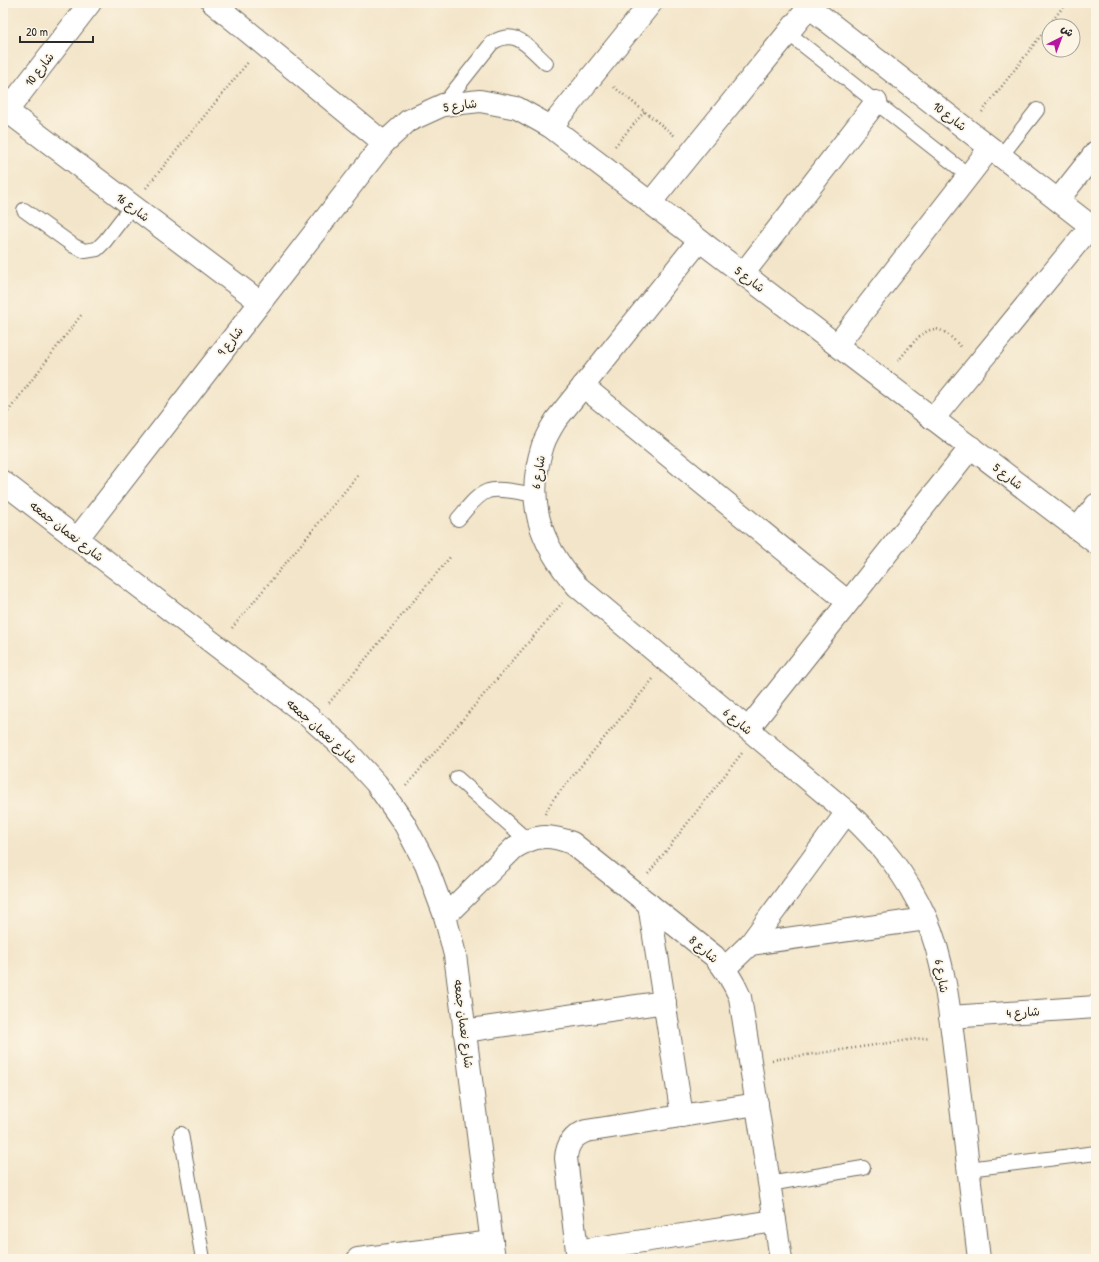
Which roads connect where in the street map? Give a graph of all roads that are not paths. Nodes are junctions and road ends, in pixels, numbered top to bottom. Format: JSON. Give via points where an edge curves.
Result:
{"nodes":[{"id":1,"x":90,"y":3,"type":"edge"},
{"id":2,"x":213,"y":3,"type":"edge"},
{"id":3,"x":651,"y":3,"type":"edge"},
{"id":4,"x":806,"y":5,"type":"edge"},
{"id":5,"x":788,"y":33,"type":"junction"},
{"id":6,"x":546,"y":63,"type":"dead end"},
{"id":7,"x":876,"y":102,"type":"junction"},
{"id":8,"x":443,"y":105,"type":"junction"},
{"id":9,"x":1037,"y":110,"type":"dead end"},
{"id":10,"x":5,"y":113,"type":"edge"},
{"id":11,"x":551,"y":127,"type":"junction"},
{"id":12,"x":384,"y":143,"type":"junction"},
{"id":13,"x":996,"y":152,"type":"junction"},
{"id":14,"x":1096,"y":152,"type":"edge"},
{"id":15,"x":968,"y":175,"type":"junction"},
{"id":16,"x":1058,"y":200,"type":"junction"},
{"id":17,"x":650,"y":203,"type":"junction"},
{"id":18,"x":132,"y":206,"type":"junction"},
{"id":19,"x":24,"y":210,"type":"dead end"},
{"id":20,"x":1094,"y":228,"type":"edge"},
{"id":21,"x":699,"y":241,"type":"junction"},
{"id":22,"x":743,"y":274,"type":"junction"},
{"id":23,"x":260,"y":302,"type":"junction"},
{"id":24,"x":837,"y":345,"type":"junction"},
{"id":25,"x":583,"y":386,"type":"junction"},
{"id":26,"x":933,"y":419,"type":"junction"},
{"id":27,"x":971,"y":447,"type":"junction"},
{"id":28,"x":3,"y":482,"type":"edge"},
{"id":29,"x":535,"y":495,"type":"junction"},
{"id":30,"x":1096,"y":505,"type":"edge"},
{"id":31,"x":458,"y":519,"type":"dead end"},
{"id":32,"x":1077,"y":529,"type":"junction"},
{"id":33,"x":77,"y":539,"type":"junction"},
{"id":34,"x":1096,"y":544,"type":"edge"},
{"id":35,"x":848,"y":602,"type":"junction"},
{"id":36,"x":752,"y":733,"type":"junction"},
{"id":37,"x":457,"y":778,"type":"dead end"},
{"id":38,"x":847,"y":812,"type":"junction"},
{"id":39,"x":534,"y":838,"type":"junction"},
{"id":40,"x":642,"y":898,"type":"junction"},
{"id":41,"x":446,"y":916,"type":"junction"},
{"id":42,"x":926,"y":919,"type":"junction"},
{"id":43,"x":750,"y":944,"type":"junction"},
{"id":44,"x":725,"y":968,"type":"junction"},
{"id":45,"x":664,"y":1002,"type":"junction"},
{"id":46,"x":1096,"y":1007,"type":"edge"},
{"id":47,"x":951,"y":1026,"type":"junction"},
{"id":48,"x":464,"y":1031,"type":"junction"},
{"id":49,"x":757,"y":1104,"type":"junction"},
{"id":50,"x":682,"y":1116,"type":"junction"},
{"id":51,"x":180,"y":1134,"type":"dead end"},
{"id":52,"x":1096,"y":1153,"type":"edge"},
{"id":53,"x":863,"y":1168,"type":"dead end"},
{"id":54,"x":968,"y":1169,"type":"junction"},
{"id":55,"x":769,"y":1184,"type":"junction"},
{"id":56,"x":775,"y":1221,"type":"junction"},
{"id":57,"x":493,"y":1250,"type":"edge"},
{"id":58,"x":577,"y":1255,"type":"edge"},
{"id":59,"x":203,"y":1259,"type":"edge"},
{"id":60,"x":358,"y":1259,"type":"edge"},
{"id":61,"x":781,"y":1259,"type":"edge"},
{"id":62,"x":979,"y":1259,"type":"edge"}],
"edges":[{"from":1,"to":10,"type":"street","name":"شارع 10"},
{"from":2,"to":12,"type":"street"},
{"from":3,"to":11,"type":"street"},
{"from":4,"to":5,"type":"street"},
{"from":4,"to":13,"type":"street","name":"شارع 10"},
{"from":5,"to":7,"type":"lane"},
{"from":5,"to":17,"type":"street"},
{"from":6,"to":8,"type":"lane","via":[[517,38],[499,38],[492,43]]},
{"from":7,"to":15,"type":"lane"},
{"from":7,"to":22,"type":"street"},
{"from":8,"to":11,"type":"street","name":"شارع 5","via":[[480,101],[517,108]]},
{"from":8,"to":12,"type":"street","name":"شارع 5","via":[[408,121]]},
{"from":9,"to":13,"type":"lane"},
{"from":10,"to":18,"type":"street","name":"شارع 16"},
{"from":11,"to":17,"type":"street","name":"شارع 5"},
{"from":12,"to":23,"type":"street","name":"شارع 9"},
{"from":13,"to":15,"type":"street"},
{"from":13,"to":16,"type":"street","name":"شارع 10"},
{"from":14,"to":16,"type":"street"},
{"from":15,"to":24,"type":"street"},
{"from":16,"to":20,"type":"street","name":"شارع 10"},
{"from":17,"to":21,"type":"street","name":"شارع 5"},
{"from":18,"to":19,"type":"lane","via":[[97,249],[85,251]]},
{"from":18,"to":23,"type":"street","name":"شارع 16"},
{"from":20,"to":26,"type":"street"},
{"from":21,"to":22,"type":"street","name":"شارع 5"},
{"from":21,"to":25,"type":"street","name":"شارع 6"},
{"from":22,"to":24,"type":"street","name":"شارع 5"},
{"from":23,"to":33,"type":"street","name":"شارع 9"},
{"from":24,"to":26,"type":"street","name":"شارع 5"},
{"from":25,"to":29,"type":"street","name":"شارع 6","via":[[556,420],[544,443],[537,468]]},
{"from":25,"to":35,"type":"street"},
{"from":26,"to":27,"type":"street","name":"شارع 5"},
{"from":27,"to":32,"type":"street","name":"شارع 5"},
{"from":27,"to":35,"type":"street"},
{"from":28,"to":33,"type":"street","name":"شارع نعمان جمعه"},
{"from":29,"to":31,"type":"lane","via":[[488,490]]},
{"from":29,"to":36,"type":"street","name":"شارع 6","via":[[539,522],[548,547],[577,586]]},
{"from":30,"to":32,"type":"street"},
{"from":32,"to":34,"type":"street","name":"شارع 5"},
{"from":33,"to":41,"type":"street","name":"شارع نعمان جمعه","via":[[344,748],[376,783],[404,823],[426,865]]},
{"from":35,"to":36,"type":"street"},
{"from":36,"to":38,"type":"street","name":"شارع 6"},
{"from":37,"to":39,"type":"lane"},
{"from":38,"to":42,"type":"street","name":"شارع 6","via":[[893,861],[911,888]]},
{"from":38,"to":43,"type":"street"},
{"from":39,"to":40,"type":"street","name":"شارع 8","via":[[557,838],[572,843]]},
{"from":39,"to":41,"type":"street","via":[[514,848]]},
{"from":40,"to":44,"type":"street","name":"شارع 8","via":[[714,956]]},
{"from":40,"to":45,"type":"street"},
{"from":41,"to":48,"type":"street","name":"شارع نعمان جمعه","via":[[455,955]]},
{"from":42,"to":43,"type":"street"},
{"from":42,"to":47,"type":"street","name":"شارع 6","via":[[938,950]]},
{"from":43,"to":44,"type":"street"},
{"from":44,"to":49,"type":"street","name":"شارع 8","via":[[740,997]]},
{"from":45,"to":48,"type":"street"},
{"from":45,"to":50,"type":"street"},
{"from":46,"to":47,"type":"street","name":"شارع 4"},
{"from":47,"to":54,"type":"street","name":"شارع 6"},
{"from":48,"to":57,"type":"street","name":"شارع نعمان جمعه"},
{"from":49,"to":50,"type":"street"},
{"from":49,"to":55,"type":"street","name":"شارع 8"},
{"from":50,"to":58,"type":"street","via":[[586,1131],[571,1141],[566,1158]]},
{"from":51,"to":59,"type":"lane"},
{"from":52,"to":54,"type":"lane"},
{"from":53,"to":55,"type":"lane"},
{"from":54,"to":62,"type":"street","name":"شارع 6"},
{"from":55,"to":56,"type":"street","name":"شارع 8"},
{"from":56,"to":58,"type":"street"},
{"from":56,"to":61,"type":"street","name":"شارع 8"},
{"from":57,"to":60,"type":"street"}]}
